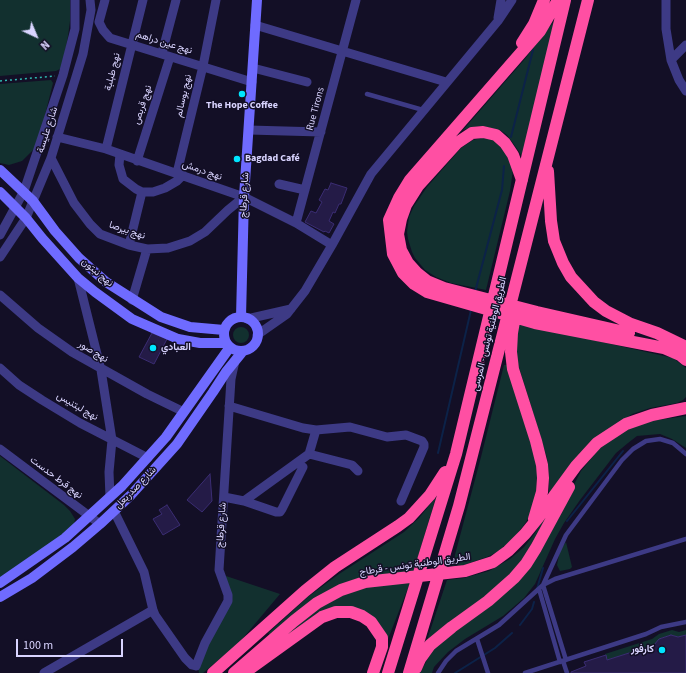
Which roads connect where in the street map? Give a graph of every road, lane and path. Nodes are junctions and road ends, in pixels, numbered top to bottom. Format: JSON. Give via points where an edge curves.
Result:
{"nodes":[{"id":1,"x":75,"y":0,"type":"edge"},
{"id":2,"x":90,"y":0,"type":"edge"},
{"id":3,"x":105,"y":0,"type":"edge"},
{"id":4,"x":143,"y":0,"type":"edge"},
{"id":5,"x":176,"y":0,"type":"edge"},
{"id":6,"x":216,"y":0,"type":"edge"},
{"id":7,"x":257,"y":0,"type":"edge"},
{"id":8,"x":356,"y":0,"type":"edge"},
{"id":9,"x":501,"y":0,"type":"edge"},
{"id":10,"x":512,"y":0,"type":"edge"},
{"id":11,"x":544,"y":0,"type":"edge"},
{"id":12,"x":558,"y":0,"type":"edge"},
{"id":13,"x":565,"y":0,"type":"edge"},
{"id":14,"x":588,"y":0,"type":"edge"},
{"id":15,"x":666,"y":0,"type":"edge"},
{"id":16,"x":498,"y":21,"type":"junction"},
{"id":17,"x":255,"y":25,"type":"junction"},
{"id":18,"x":131,"y":45,"type":"junction"},
{"id":19,"x":686,"y":45,"type":"edge"},
{"id":20,"x":343,"y":51,"type":"junction"},
{"id":21,"x":166,"y":55,"type":"junction"},
{"id":22,"x":671,"y":60,"type":"junction"},
{"id":23,"x":203,"y":66,"type":"junction"},
{"id":24,"x":253,"y":68,"type":"junction"},
{"id":25,"x":63,"y":75,"type":"junction"},
{"id":26,"x":0,"y":81,"type":"edge"},
{"id":27,"x":252,"y":82,"type":"junction"},
{"id":28,"x":307,"y":82,"type":"dead end"},
{"id":29,"x":446,"y":82,"type":"junction"},
{"id":30,"x":489,"y":89,"type":"junction"},
{"id":31,"x":686,"y":91,"type":"edge"},
{"id":32,"x":367,"y":94,"type":"dead end"},
{"id":33,"x":423,"y":110,"type":"junction"},
{"id":34,"x":249,"y":130,"type":"junction"},
{"id":35,"x":321,"y":132,"type":"junction"},
{"id":36,"x":57,"y":137,"type":"junction"},
{"id":37,"x":106,"y":149,"type":"junction"},
{"id":38,"x":120,"y":154,"type":"junction"},
{"id":39,"x":51,"y":158,"type":"junction"},
{"id":40,"x":548,"y":160,"type":"junction"},
{"id":41,"x":137,"y":161,"type":"junction"},
{"id":42,"x":0,"y":170,"type":"edge"},
{"id":43,"x":180,"y":174,"type":"junction"},
{"id":44,"x":522,"y":180,"type":"junction"},
{"id":45,"x":279,"y":184,"type":"dead end"},
{"id":46,"x":305,"y":190,"type":"junction"},
{"id":47,"x":24,"y":191,"type":"junction"},
{"id":48,"x":0,"y":192,"type":"edge"},
{"id":49,"x":142,"y":192,"type":"junction"},
{"id":50,"x":244,"y":197,"type":"junction"},
{"id":51,"x":33,"y":201,"type":"junction"},
{"id":52,"x":15,"y":207,"type":"junction"},
{"id":53,"x":26,"y":218,"type":"junction"},
{"id":54,"x":296,"y":223,"type":"junction"},
{"id":55,"x":0,"y":235,"type":"edge"},
{"id":56,"x":129,"y":245,"type":"junction"},
{"id":57,"x":332,"y":245,"type":"junction"},
{"id":58,"x":147,"y":249,"type":"junction"},
{"id":59,"x":0,"y":257,"type":"edge"},
{"id":60,"x":518,"y":271,"type":"junction"},
{"id":61,"x":78,"y":278,"type":"junction"},
{"id":62,"x":0,"y":295,"type":"edge"},
{"id":63,"x":465,"y":299,"type":"junction"},
{"id":64,"x":132,"y":300,"type":"junction"},
{"id":65,"x":291,"y":309,"type":"junction"},
{"id":66,"x":244,"y":318,"type":"junction"},
{"id":67,"x":536,"y":318,"type":"junction"},
{"id":68,"x":224,"y":330,"type":"junction"},
{"id":69,"x":257,"y":334,"type":"junction"},
{"id":70,"x":228,"y":345,"type":"junction"},
{"id":71,"x":686,"y":348,"type":"edge"},
{"id":72,"x":243,"y":351,"type":"junction"},
{"id":73,"x":236,"y":359,"type":"junction"},
{"id":74,"x":686,"y":360,"type":"edge"},
{"id":75,"x":0,"y":368,"type":"edge"},
{"id":76,"x":101,"y":370,"type":"junction"},
{"id":77,"x":229,"y":406,"type":"junction"},
{"id":78,"x":683,"y":410,"type":"edge"},
{"id":79,"x":184,"y":412,"type":"junction"},
{"id":80,"x":316,"y":430,"type":"junction"},
{"id":81,"x":112,"y":440,"type":"junction"},
{"id":82,"x":597,"y":443,"type":"junction"},
{"id":83,"x":0,"y":449,"type":"edge"},
{"id":84,"x":309,"y":454,"type":"junction"},
{"id":85,"x":456,"y":454,"type":"junction"},
{"id":86,"x":686,"y":454,"type":"edge"},
{"id":87,"x":148,"y":458,"type":"junction"},
{"id":88,"x":303,"y":467,"type":"dead end"},
{"id":89,"x":358,"y":470,"type":"dead end"},
{"id":90,"x":224,"y":496,"type":"junction"},
{"id":91,"x":110,"y":497,"type":"junction"},
{"id":92,"x":244,"y":501,"type":"junction"},
{"id":93,"x":401,"y":502,"type":"dead end"},
{"id":94,"x":114,"y":511,"type":"junction"},
{"id":95,"x":89,"y":517,"type":"junction"},
{"id":96,"x":100,"y":524,"type":"junction"},
{"id":97,"x":525,"y":534,"type":"junction"},
{"id":98,"x":686,"y":539,"type":"edge"},
{"id":99,"x":0,"y":583,"type":"edge"},
{"id":100,"x":543,"y":585,"type":"junction"},
{"id":101,"x":539,"y":589,"type":"junction"},
{"id":102,"x":0,"y":597,"type":"edge"},
{"id":103,"x":412,"y":597,"type":"junction"},
{"id":104,"x":153,"y":610,"type":"junction"},
{"id":105,"x":686,"y":622,"type":"edge"},
{"id":106,"x":477,"y":638,"type":"junction"},
{"id":107,"x":563,"y":661,"type":"junction"},
{"id":108,"x":44,"y":673,"type":"edge"},
{"id":109,"x":213,"y":673,"type":"edge"},
{"id":110,"x":234,"y":673,"type":"edge"},
{"id":111,"x":244,"y":673,"type":"edge"},
{"id":112,"x":373,"y":673,"type":"edge"},
{"id":113,"x":377,"y":673,"type":"edge"},
{"id":114,"x":388,"y":673,"type":"edge"},
{"id":115,"x":409,"y":673,"type":"edge"},
{"id":116,"x":413,"y":673,"type":"edge"},
{"id":117,"x":438,"y":673,"type":"edge"},
{"id":118,"x":488,"y":673,"type":"edge"},
{"id":119,"x":525,"y":673,"type":"edge"},
{"id":120,"x":567,"y":673,"type":"edge"}],
"edges":[{"from":1,"to":25,"type":"street","name":"شارع عليسة","via":[[75,29]]},
{"from":2,"to":36,"type":"street","name":"شارع عليسة","via":[[90,17],[83,54]]},
{"from":3,"to":18,"type":"street","name":"نهج عين دراهم","via":[[99,22],[103,30],[110,38]]},
{"from":4,"to":18,"type":"street","name":"نهج طبلبة"},
{"from":5,"to":21,"type":"street","name":"نهج قربص"},
{"from":6,"to":23,"type":"street","name":"نهج بوسالم"},
{"from":7,"to":17,"type":"street","name":"شارع قرطاج"},
{"from":8,"to":20,"type":"street","name":"Rue Tirons"},
{"from":9,"to":16,"type":"street"},
{"from":10,"to":16,"type":"street"},
{"from":11,"to":30,"type":"highway","via":[[527,36]]},
{"from":12,"to":30,"type":"highway","via":[[540,31]]},
{"from":13,"to":44,"type":"highway","name":"الطريق الوطنية تونس - المرسى"},
{"from":14,"to":40,"type":"highway","name":"الطريق الوطنية تونس - المرسى"},
{"from":15,"to":22,"type":"street","via":[[666,29]]},
{"from":16,"to":29,"type":"street"},
{"from":17,"to":20,"type":"street"},
{"from":17,"to":24,"type":"street","name":"شارع قرطاج"},
{"from":18,"to":21,"type":"street","name":"نهج عين دراهم"},
{"from":18,"to":37,"type":"street","name":"نهج طبلبة"},
{"from":19,"to":22,"type":"street"},
{"from":20,"to":29,"type":"street"},
{"from":20,"to":35,"type":"street","name":"Rue Tirons"},
{"from":21,"to":23,"type":"street","name":"نهج عين دراهم"},
{"from":21,"to":41,"type":"street","name":"نهج قربص"},
{"from":22,"to":31,"type":"street"},
{"from":23,"to":27,"type":"street","name":"نهج عين دراهم"},
{"from":23,"to":43,"type":"street","name":"نهج بوسالم"},
{"from":24,"to":27,"type":"street","name":"شارع قرطاج"},
{"from":24,"to":28,"type":"street"},
{"from":25,"to":26,"type":"path"},
{"from":25,"to":47,"type":"street","name":"شارع عليسة"},
{"from":27,"to":34,"type":"street","name":"شارع قرطاج"},
{"from":29,"to":33,"type":"street"},
{"from":30,"to":63,"type":"highway","via":[[410,180],[398,198],[389,220],[393,254],[403,273],[427,292]]},
{"from":32,"to":33,"type":"lane"},
{"from":33,"to":57,"type":"street","via":[[371,174]]},
{"from":34,"to":35,"type":"street"},
{"from":34,"to":50,"type":"street","name":"شارع قرطاج"},
{"from":35,"to":46,"type":"street","name":"Rue Tirons"},
{"from":36,"to":37,"type":"street","name":"نهج درمش"},
{"from":36,"to":39,"type":"street","name":"شارع عليسة"},
{"from":37,"to":38,"type":"street","name":"نهج درمش"},
{"from":38,"to":41,"type":"street","name":"نهج درمش"},
{"from":38,"to":49,"type":"street","via":[[119,165],[123,179]]},
{"from":39,"to":51,"type":"street","name":"شارع عليسة"},
{"from":39,"to":56,"type":"street","name":"نهج بيرصا","via":[[74,203],[90,224],[100,234]]},
{"from":40,"to":60,"type":"highway","name":"الطريق الوطنية تونس - المرسى"},
{"from":40,"to":71,"type":"highway","via":[[554,241],[571,277],[606,311]]},
{"from":41,"to":43,"type":"street","name":"نهج درمش"},
{"from":42,"to":47,"type":"street","name":"نهج نبتون"},
{"from":43,"to":49,"type":"street","via":[[165,188]]},
{"from":43,"to":50,"type":"street","name":"نهج درمش"},
{"from":44,"to":63,"type":"highway","via":[[513,155],[505,143],[496,135],[472,133],[457,143],[418,186],[406,205],[400,219],[398,234],[401,250],[408,263],[427,281]]},
{"from":44,"to":85,"type":"highway","name":"الطريق الوطنية تونس - المرسى"},
{"from":45,"to":46,"type":"street"},
{"from":46,"to":54,"type":"street","name":"Rue Tirons"},
{"from":47,"to":51,"type":"street","name":"نهج نبتون"},
{"from":47,"to":52,"type":"street","name":"شارع عليسة"},
{"from":48,"to":52,"type":"street","name":"نهج نبتون"},
{"from":49,"to":56,"type":"street"},
{"from":50,"to":54,"type":"street","name":"نهج درمش"},
{"from":50,"to":58,"type":"street","name":"نهج بيرصا","via":[[205,232],[190,241],[168,248]]},
{"from":50,"to":66,"type":"street","name":"شارع قرطاج"},
{"from":51,"to":53,"type":"street","name":"شارع عليسة"},
{"from":51,"to":64,"type":"street","name":"نهج نبتون","via":[[79,258],[106,282]]},
{"from":52,"to":53,"type":"street","name":"نهج نبتون"},
{"from":52,"to":55,"type":"street","name":"شارع عليسة"},
{"from":53,"to":59,"type":"street","name":"شارع عليسة"},
{"from":53,"to":61,"type":"street","name":"نهج نبتون"},
{"from":54,"to":57,"type":"street","name":"نهج درمش"},
{"from":56,"to":58,"type":"street","name":"نهج بيرصا"},
{"from":57,"to":65,"type":"street","via":[[305,292]]},
{"from":58,"to":64,"type":"street"},
{"from":60,"to":97,"type":"highway","via":[[518,298],[511,358],[536,441],[543,478],[542,492],[534,518]]},
{"from":60,"to":115,"type":"highway","name":"الطريق الوطنية تونس - المرسى","via":[[459,506]]},
{"from":61,"to":70,"type":"street","name":"نهج نبتون","via":[[132,319],[149,328],[189,342]]},
{"from":61,"to":76,"type":"street"},
{"from":62,"to":76,"type":"street","name":"نهج صور","via":[[38,328]]},
{"from":63,"to":67,"type":"highway"},
{"from":64,"to":68,"type":"street","name":"نهج نبتون","via":[[179,324]]},
{"from":65,"to":66,"type":"street"},
{"from":65,"to":69,"type":"street","via":[[284,317]]},
{"from":66,"to":68,"type":"street","via":[[230,321]]},
{"from":66,"to":69,"type":"street","via":[[253,322]]},
{"from":67,"to":71,"type":"highway","via":[[665,341]]},
{"from":67,"to":74,"type":"highway","via":[[664,348]]},
{"from":68,"to":70,"type":"street"},
{"from":69,"to":72,"type":"street","via":[[253,345]]},
{"from":70,"to":72,"type":"street"},
{"from":70,"to":79,"type":"street","name":"شارع صدربعل"},
{"from":72,"to":73,"type":"street","name":"شارع صدربعل"},
{"from":73,"to":77,"type":"street","name":"شارع قرطاج","via":[[231,378]]},
{"from":73,"to":94,"type":"street","name":"شارع صدربعل","via":[[176,444]]},
{"from":75,"to":81,"type":"street","name":"نهج لبتنيس","via":[[42,400]]},
{"from":76,"to":79,"type":"street","name":"نهج صور"},
{"from":76,"to":81,"type":"street"},
{"from":77,"to":80,"type":"street"},
{"from":77,"to":90,"type":"street","name":"شارع قرطاج"},
{"from":78,"to":82,"type":"highway","name":"الطريق الوطنية تونس - قرطاج","via":[[652,415],[626,424]]},
{"from":79,"to":87,"type":"street","name":"شارع صدربعل"},
{"from":80,"to":84,"type":"street"},
{"from":80,"to":93,"type":"street","via":[[350,427],[387,437],[406,435],[422,441],[424,447]]},
{"from":81,"to":87,"type":"street","name":"نهج لبتنيس"},
{"from":81,"to":91,"type":"street"},
{"from":82,"to":97,"type":"highway","name":"الطريق الوطنية تونس - قرطاج","via":[[576,466]]},
{"from":82,"to":116,"type":"highway","via":[[579,468],[526,564],[502,590],[430,645]]},
{"from":83,"to":95,"type":"street","name":"نهج قرط حدست"},
{"from":84,"to":89,"type":"street","via":[[352,465]]},
{"from":84,"to":92,"type":"street"},
{"from":85,"to":103,"type":"highway","name":"الطريق الوطنية تونس - المرسى"},
{"from":85,"to":109,"type":"highway","name":"الطريق الوطنية تونس - قرطاج","via":[[430,495],[409,518],[323,576]]},
{"from":86,"to":100,"type":"lane","via":[[673,443],[660,439],[639,444],[627,454],[566,535]]},
{"from":87,"to":91,"type":"street","name":"شارع صدربعل"},
{"from":88,"to":92,"type":"street","via":[[280,512]]},
{"from":90,"to":92,"type":"street"},
{"from":90,"to":104,"type":"street","name":"شارع قرطاج","via":[[219,570],[228,601],[205,643],[196,666],[185,658]]},
{"from":91,"to":95,"type":"street","name":"شارع صدربعل"},
{"from":94,"to":96,"type":"street","name":"شارع صدربعل"},
{"from":94,"to":104,"type":"street","via":[[144,572]]},
{"from":95,"to":96,"type":"street","name":"نهج قرط حدست"},
{"from":95,"to":99,"type":"street","name":"شارع صدربعل","via":[[65,538]]},
{"from":96,"to":102,"type":"street","name":"شارع صدربعل","via":[[32,578]]},
{"from":97,"to":110,"type":"highway","name":"الطريق الوطنية تونس - قرطاج","via":[[493,562],[466,571],[365,582],[341,590],[317,603]]},
{"from":98,"to":100,"type":"lane","via":[[555,579]]},
{"from":100,"to":101,"type":"lane"},
{"from":100,"to":107,"type":"lane"},
{"from":101,"to":106,"type":"lane","via":[[513,614]]},
{"from":101,"to":107,"type":"lane"},
{"from":103,"to":113,"type":"highway"},
{"from":103,"to":114,"type":"highway","name":"الطريق الوطنية تونس - المرسى"},
{"from":104,"to":108,"type":"street"},
{"from":105,"to":107,"type":"lane","via":[[662,627]]},
{"from":106,"to":117,"type":"lane","via":[[451,656]]},
{"from":106,"to":118,"type":"lane"},
{"from":107,"to":119,"type":"lane"},
{"from":107,"to":120,"type":"lane"},
{"from":111,"to":112,"type":"highway","via":[[322,617],[336,612],[351,612],[362,616],[371,622],[382,638],[382,647]]}]}
